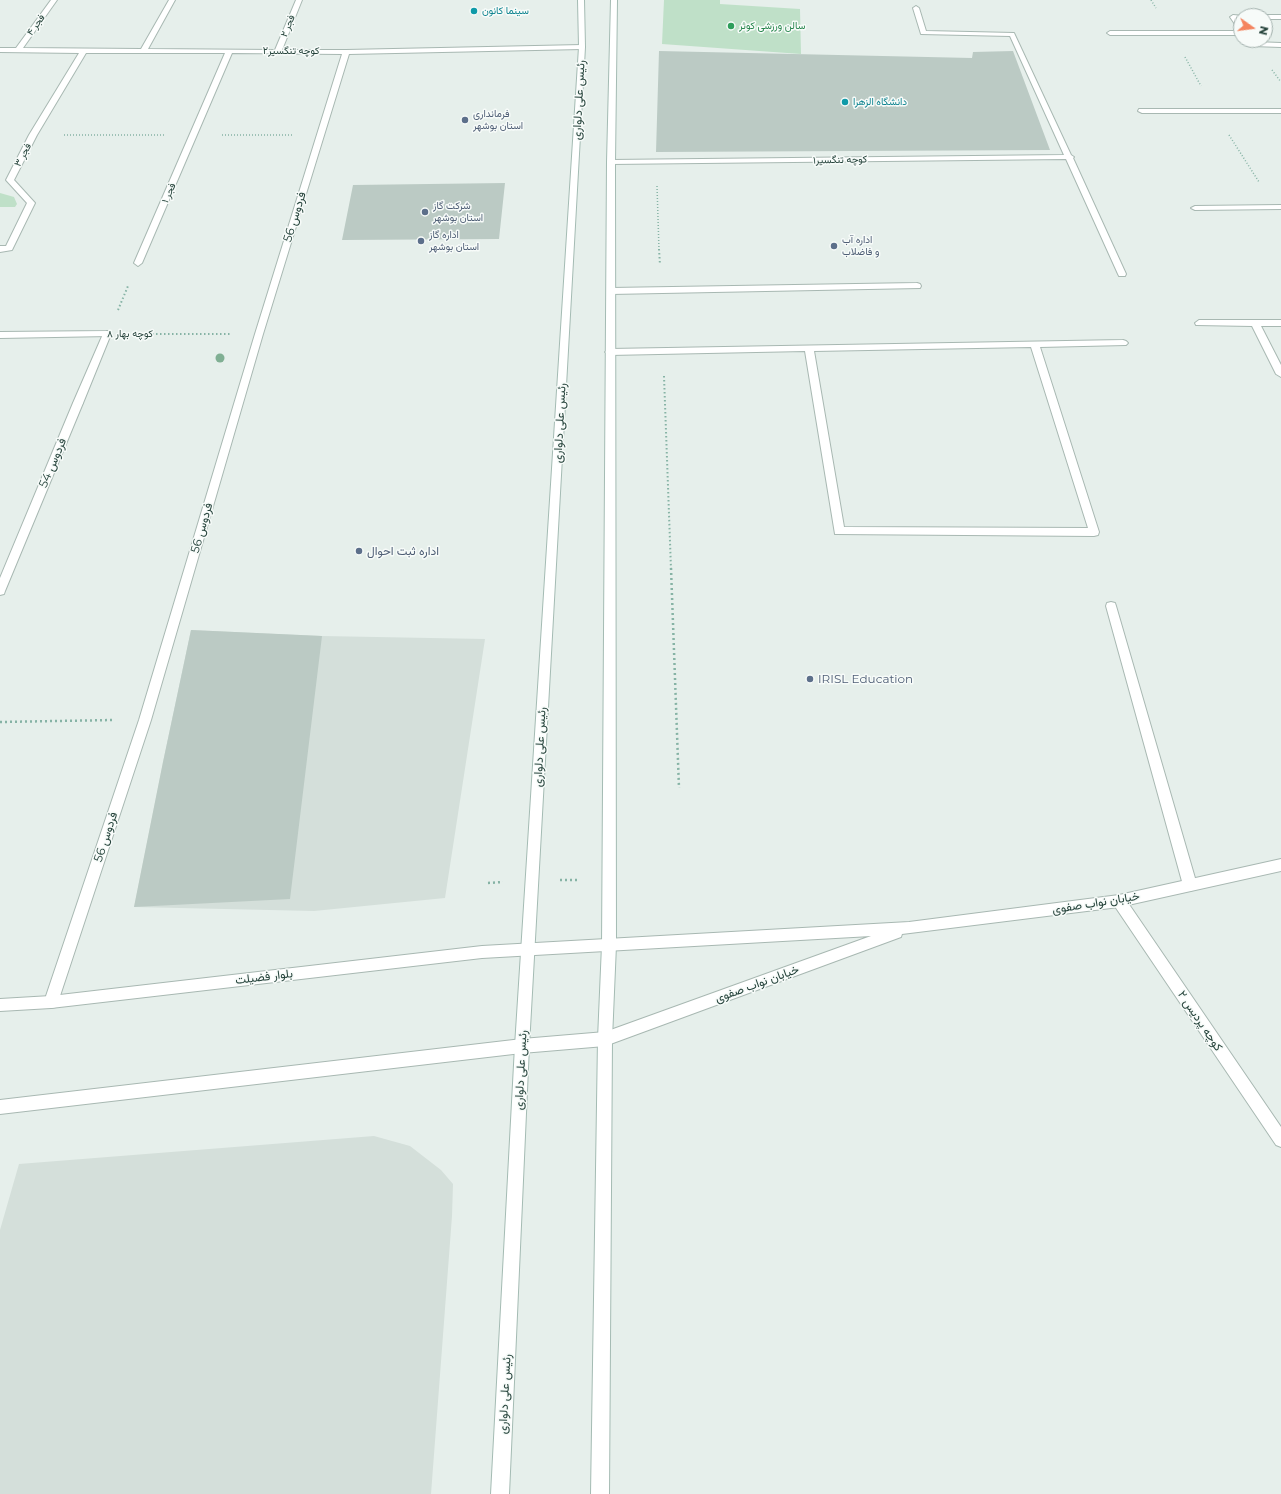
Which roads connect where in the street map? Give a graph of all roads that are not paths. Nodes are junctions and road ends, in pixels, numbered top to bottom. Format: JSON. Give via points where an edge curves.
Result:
{"nodes":[{"id":1,"x":54,"y":0,"type":"edge"},
{"id":2,"x":172,"y":0,"type":"edge"},
{"id":3,"x":299,"y":0,"type":"edge"},
{"id":4,"x":581,"y":0,"type":"edge"},
{"id":5,"x":614,"y":0,"type":"edge"},
{"id":6,"x":916,"y":8,"type":"dead end"},
{"id":7,"x":1110,"y":33,"type":"dead end"},
{"id":8,"x":1233,"y":33,"type":"edge"},
{"id":9,"x":582,"y":47,"type":"junction"},
{"id":10,"x":0,"y":50,"type":"edge"},
{"id":11,"x":18,"y":50,"type":"junction"},
{"id":12,"x":83,"y":51,"type":"junction"},
{"id":13,"x":143,"y":51,"type":"junction"},
{"id":14,"x":230,"y":51,"type":"junction"},
{"id":15,"x":278,"y":51,"type":"junction"},
{"id":16,"x":346,"y":52,"type":"junction"},
{"id":17,"x":1142,"y":111,"type":"dead end"},
{"id":18,"x":1281,"y":111,"type":"edge"},
{"id":19,"x":1070,"y":157,"type":"junction"},
{"id":20,"x":611,"y":162,"type":"junction"},
{"id":21,"x":10,"y":180,"type":"junction"},
{"id":22,"x":0,"y":185,"type":"edge"},
{"id":23,"x":1281,"y":207,"type":"edge"},
{"id":24,"x":1195,"y":208,"type":"dead end"},
{"id":25,"x":0,"y":249,"type":"edge"},
{"id":26,"x":138,"y":263,"type":"road end"},
{"id":27,"x":1122,"y":274,"type":"dead end"},
{"id":28,"x":917,"y":286,"type":"dead end"},
{"id":29,"x":611,"y":291,"type":"junction"},
{"id":30,"x":1254,"y":323,"type":"junction"},
{"id":31,"x":1281,"y":323,"type":"edge"},
{"id":32,"x":1200,"y":324,"type":"dead end"},
{"id":33,"x":107,"y":334,"type":"joint"},
{"id":34,"x":0,"y":335,"type":"edge"},
{"id":35,"x":1123,"y":343,"type":"dead end"},
{"id":36,"x":1034,"y":344,"type":"junction"},
{"id":37,"x":809,"y":348,"type":"junction"},
{"id":38,"x":610,"y":352,"type":"junction"},
{"id":39,"x":1281,"y":374,"type":"edge"},
{"id":40,"x":0,"y":591,"type":"edge"},
{"id":41,"x":1111,"y":606,"type":"dead end"},
{"id":42,"x":1281,"y":866,"type":"edge"},
{"id":43,"x":1190,"y":886,"type":"junction"},
{"id":44,"x":1119,"y":901,"type":"junction"},
{"id":45,"x":909,"y":928,"type":"junction"},
{"id":46,"x":609,"y":945,"type":"junction"},
{"id":47,"x":528,"y":949,"type":"junction"},
{"id":48,"x":51,"y":1002,"type":"junction"},
{"id":49,"x":0,"y":1005,"type":"edge"},
{"id":50,"x":605,"y":1039,"type":"junction"},
{"id":51,"x":522,"y":1046,"type":"junction"},
{"id":52,"x":0,"y":1107,"type":"edge"},
{"id":53,"x":1281,"y":1140,"type":"edge"},
{"id":54,"x":500,"y":1494,"type":"edge"},
{"id":55,"x":600,"y":1494,"type":"edge"}],
"edges":[{"from":1,"to":11,"type":"street","name":"فجر ۴"},
{"from":2,"to":13,"type":"street"},
{"from":3,"to":15,"type":"street","name":"فجر ۲"},
{"from":4,"to":9,"type":"street","name":"رئیس علی دلواری"},
{"from":5,"to":20,"type":"street"},
{"from":6,"to":19,"type":"street","via":[[923,33],[1012,34]]},
{"from":7,"to":8,"type":"street"},
{"from":9,"to":16,"type":"street","name":"کوچه تنگسیر۲"},
{"from":9,"to":47,"type":"street","name":"رئیس علی دلواری"},
{"from":10,"to":11,"type":"street","name":"کوچه تنگسیر۲"},
{"from":11,"to":12,"type":"street","name":"کوچه تنگسیر۲"},
{"from":12,"to":13,"type":"street","name":"کوچه تنگسیر۲"},
{"from":12,"to":21,"type":"street","name":"فجر ۳"},
{"from":13,"to":14,"type":"street","name":"کوچه تنگسیر۲"},
{"from":14,"to":15,"type":"street","name":"کوچه تنگسیر۲"},
{"from":14,"to":26,"type":"street","name":"فجر ۱"},
{"from":15,"to":16,"type":"street","name":"کوچه تنگسیر۲"},
{"from":16,"to":48,"type":"street","name":"فردوس 56","via":[[259,334],[145,720]]},
{"from":17,"to":18,"type":"street"},
{"from":19,"to":20,"type":"street","name":"کوچه تنگسیر۱"},
{"from":19,"to":27,"type":"street"},
{"from":20,"to":29,"type":"street"},
{"from":21,"to":22,"type":"street"},
{"from":21,"to":25,"type":"street","name":"فجر ۳","via":[[31,203],[10,248]]},
{"from":23,"to":24,"type":"street"},
{"from":28,"to":29,"type":"street"},
{"from":29,"to":38,"type":"street"},
{"from":30,"to":31,"type":"street"},
{"from":30,"to":32,"type":"street"},
{"from":30,"to":39,"type":"street"},
{"from":33,"to":34,"type":"street","name":"کوچه بهار ۸"},
{"from":33,"to":40,"type":"street","name":"فردوس 54"},
{"from":35,"to":36,"type":"street"},
{"from":36,"to":37,"type":"street"},
{"from":36,"to":37,"type":"street","via":[[1094,532],[839,531]]},
{"from":37,"to":38,"type":"street"},
{"from":38,"to":46,"type":"street"},
{"from":41,"to":43,"type":"street"},
{"from":42,"to":43,"type":"street","name":"خیابان نواب صفوی"},
{"from":43,"to":44,"type":"street","name":"خیابان نواب صفوی"},
{"from":44,"to":45,"type":"street","name":"خیابان نواب صفوی"},
{"from":44,"to":53,"type":"street","name":"کوچه پردیس ۲"},
{"from":45,"to":46,"type":"street","name":"خیابان نواب صفوی"},
{"from":45,"to":50,"type":"street","name":"خیابان نواب صفوی"},
{"from":46,"to":47,"type":"street","name":"بلوار فضیلت"},
{"from":46,"to":50,"type":"street"},
{"from":47,"to":48,"type":"street","name":"بلوار فضیلت","via":[[482,952]]},
{"from":47,"to":51,"type":"street","name":"رئیس علی دلواری"},
{"from":48,"to":49,"type":"street","name":"بلوار فضیلت"},
{"from":50,"to":51,"type":"street","name":"خیابان نواب صفوی"},
{"from":50,"to":55,"type":"street"},
{"from":51,"to":52,"type":"street"},
{"from":51,"to":54,"type":"street","name":"رئیس علی دلواری"}]}
